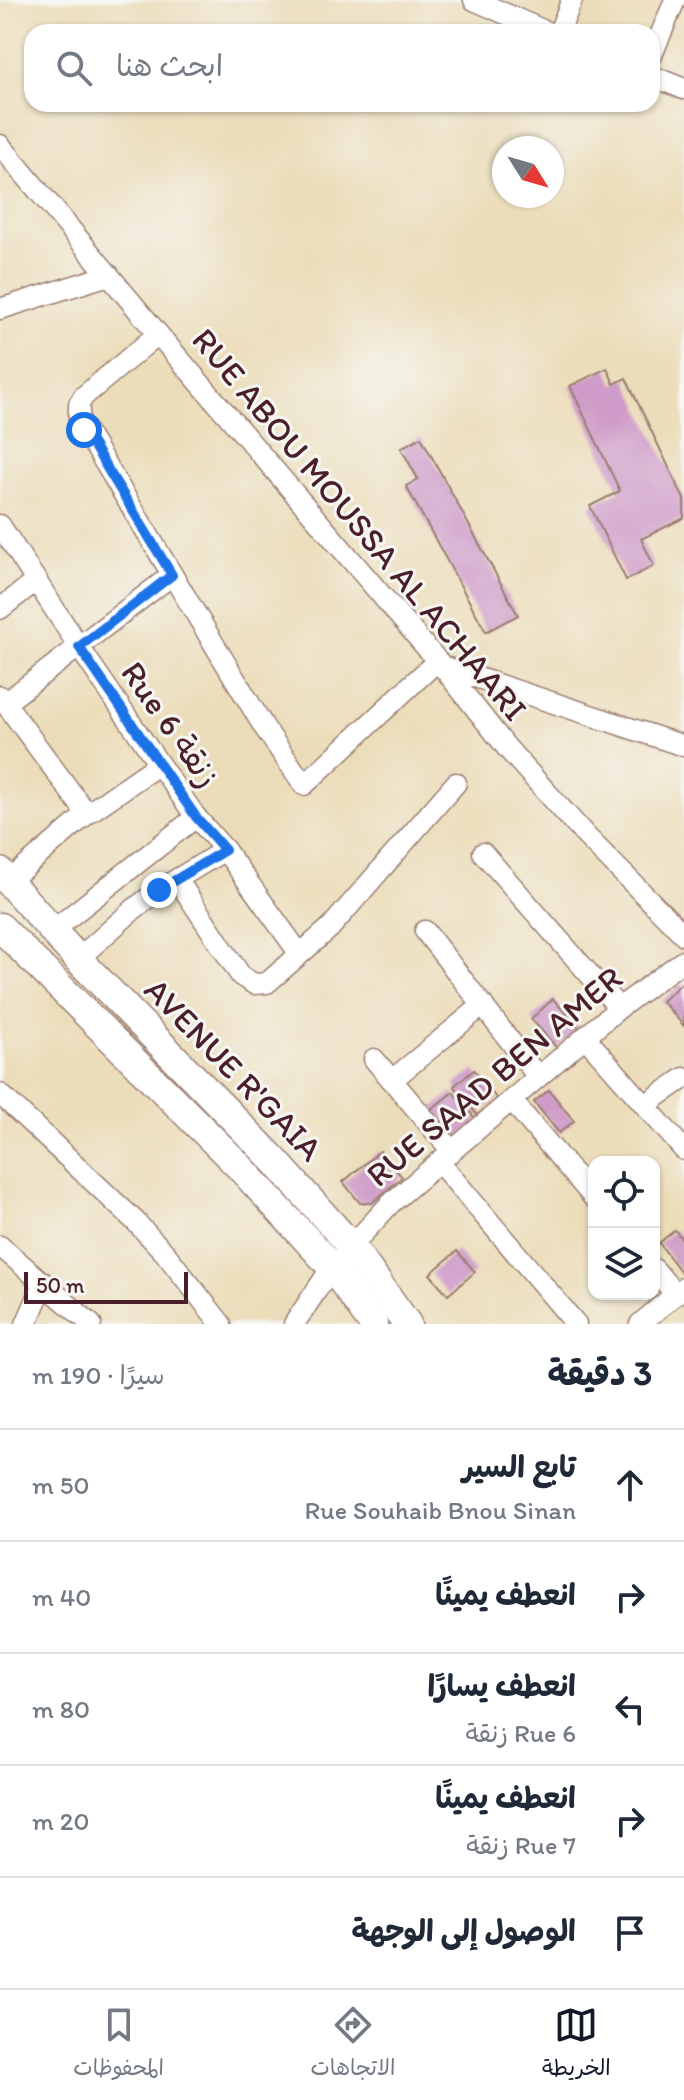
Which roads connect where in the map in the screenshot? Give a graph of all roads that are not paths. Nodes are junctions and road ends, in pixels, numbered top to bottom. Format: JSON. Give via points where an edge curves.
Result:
{"nodes":[{"id":1,"x":474,"y":0,"type":"edge"},
{"id":2,"x":572,"y":0,"type":"edge"},
{"id":3,"x":675,"y":0,"type":"edge"},
{"id":4,"x":529,"y":24,"type":"edge"},
{"id":5,"x":562,"y":24,"type":"edge"},
{"id":6,"x":660,"y":36,"type":"edge"},
{"id":7,"x":660,"y":79,"type":"edge"},
{"id":8,"x":684,"y":89,"type":"edge"},
{"id":9,"x":0,"y":145,"type":"edge"},
{"id":10,"x":109,"y":275,"type":"junction"},
{"id":11,"x":0,"y":309,"type":"edge"},
{"id":12,"x":158,"y":334,"type":"junction"},
{"id":13,"x":0,"y":525,"type":"edge"},
{"id":14,"x":172,"y":575,"type":"junction"},
{"id":15,"x":37,"y":580,"type":"junction"},
{"id":16,"x":0,"y":609,"type":"edge"},
{"id":17,"x":79,"y":647,"type":"junction"},
{"id":18,"x":440,"y":664,"type":"junction"},
{"id":19,"x":3,"y":700,"type":"edge"},
{"id":20,"x":684,"y":744,"type":"edge"},
{"id":21,"x":159,"y":764,"type":"junction"},
{"id":22,"x":456,"y":783,"type":"dead end"},
{"id":23,"x":87,"y":814,"type":"junction"},
{"id":24,"x":196,"y":817,"type":"junction"},
{"id":25,"x":225,"y":850,"type":"junction"},
{"id":26,"x":483,"y":853,"type":"dead end"},
{"id":27,"x":2,"y":874,"type":"edge"},
{"id":28,"x":177,"y":879,"type":"junction"},
{"id":29,"x":0,"y":927,"type":"edge"},
{"id":30,"x":53,"y":930,"type":"junction"},
{"id":31,"x":425,"y":931,"type":"dead end"},
{"id":32,"x":684,"y":935,"type":"edge"},
{"id":33,"x":299,"y":953,"type":"junction"},
{"id":34,"x":78,"y":959,"type":"junction"},
{"id":35,"x":684,"y":960,"type":"edge"},
{"id":36,"x":483,"y":1005,"type":"junction"},
{"id":37,"x":619,"y":1008,"type":"junction"},
{"id":38,"x":585,"y":1037,"type":"junction"},
{"id":39,"x":374,"y":1059,"type":"dead end"},
{"id":40,"x":538,"y":1077,"type":"junction"},
{"id":41,"x":684,"y":1078,"type":"edge"},
{"id":42,"x":392,"y":1080,"type":"junction"},
{"id":43,"x":0,"y":1094,"type":"edge"},
{"id":44,"x":512,"y":1101,"type":"junction"},
{"id":45,"x":645,"y":1105,"type":"junction"},
{"id":46,"x":684,"y":1150,"type":"edge"},
{"id":47,"x":445,"y":1156,"type":"junction"},
{"id":48,"x":588,"y":1191,"type":"edge"},
{"id":49,"x":0,"y":1246,"type":"edge"},
{"id":50,"x":351,"y":1246,"type":"junction"},
{"id":51,"x":332,"y":1267,"type":"junction"},
{"id":52,"x":660,"y":1274,"type":"edge"},
{"id":53,"x":44,"y":1283,"type":"junction"},
{"id":54,"x":680,"y":1290,"type":"edge"},
{"id":55,"x":26,"y":1324,"type":"edge"},
{"id":56,"x":91,"y":1324,"type":"edge"},
{"id":57,"x":221,"y":1324,"type":"edge"},
{"id":58,"x":294,"y":1324,"type":"edge"},
{"id":59,"x":373,"y":1324,"type":"edge"},
{"id":60,"x":407,"y":1324,"type":"edge"},
{"id":61,"x":576,"y":1324,"type":"edge"},
{"id":62,"x":640,"y":1324,"type":"edge"}],
"edges":[{"from":1,"to":4,"type":"street"},
{"from":2,"to":5,"type":"street"},
{"from":3,"to":6,"type":"street"},
{"from":7,"to":8,"type":"street"},
{"from":9,"to":10,"type":"street","name":"RUE ABOU MOUSSA AL ACHAARI"},
{"from":10,"to":11,"type":"street"},
{"from":10,"to":12,"type":"street","name":"RUE ABOU MOUSSA AL ACHAARI"},
{"from":12,"to":14,"type":"street","via":[[84,396],[77,412]]},
{"from":12,"to":18,"type":"street","name":"RUE ABOU MOUSSA AL ACHAARI"},
{"from":13,"to":15,"type":"street","name":"Rue 6 زنقة"},
{"from":14,"to":17,"type":"street"},
{"from":14,"to":18,"type":"street","via":[[304,785]]},
{"from":15,"to":16,"type":"street"},
{"from":15,"to":17,"type":"street","name":"Rue 6 زنقة"},
{"from":17,"to":19,"type":"street"},
{"from":17,"to":21,"type":"street","name":"Rue 6 زنقة"},
{"from":18,"to":20,"type":"street"},
{"from":18,"to":32,"type":"street","name":"RUE ABOU MOUSSA AL ACHAARI","via":[[585,835]]},
{"from":19,"to":23,"type":"street"},
{"from":21,"to":23,"type":"street"},
{"from":21,"to":24,"type":"street","name":"Rue 6 زنقة"},
{"from":22,"to":33,"type":"street","via":[[330,928]]},
{"from":23,"to":27,"type":"street"},
{"from":24,"to":25,"type":"street","name":"Rue 6 زنقة"},
{"from":24,"to":30,"type":"street"},
{"from":25,"to":28,"type":"street"},
{"from":25,"to":33,"type":"street","name":"Rue 6 زنقة"},
{"from":26,"to":37,"type":"street"},
{"from":27,"to":30,"type":"street","name":"AVENUE R'GAIA"},
{"from":28,"to":33,"type":"street","via":[[241,976],[254,984],[267,983]]},
{"from":28,"to":34,"type":"street"},
{"from":29,"to":51,"type":"street","name":"AVENUE R'GAIA"},
{"from":30,"to":34,"type":"street","name":"AVENUE R'GAIA"},
{"from":31,"to":36,"type":"street"},
{"from":34,"to":50,"type":"street","name":"AVENUE R'GAIA"},
{"from":35,"to":37,"type":"street","name":"RUE SAAD BEN AMER"},
{"from":36,"to":40,"type":"street"},
{"from":36,"to":42,"type":"street"},
{"from":37,"to":38,"type":"street","name":"RUE SAAD BEN AMER"},
{"from":38,"to":40,"type":"street","name":"RUE SAAD BEN AMER"},
{"from":38,"to":45,"type":"street"},
{"from":39,"to":42,"type":"street"},
{"from":40,"to":44,"type":"street","name":"RUE SAAD BEN AMER"},
{"from":41,"to":45,"type":"street"},
{"from":42,"to":47,"type":"street"},
{"from":43,"to":57,"type":"street","via":[[135,1221]]},
{"from":44,"to":47,"type":"street","name":"RUE SAAD BEN AMER"},
{"from":44,"to":48,"type":"street"},
{"from":45,"to":46,"type":"street"},
{"from":47,"to":50,"type":"street","name":"RUE SAAD BEN AMER"},
{"from":47,"to":61,"type":"street"},
{"from":49,"to":53,"type":"street"},
{"from":50,"to":51,"type":"street","name":"RUE SAAD BEN AMER"},
{"from":50,"to":60,"type":"street","name":"AVENUE R'GAIA"},
{"from":51,"to":58,"type":"street","name":"RUE SAAD BEN AMER"},
{"from":51,"to":59,"type":"street","name":"AVENUE R'GAIA"},
{"from":52,"to":54,"type":"street"},
{"from":53,"to":55,"type":"street"},
{"from":53,"to":56,"type":"street"},
{"from":54,"to":62,"type":"street"}]}
